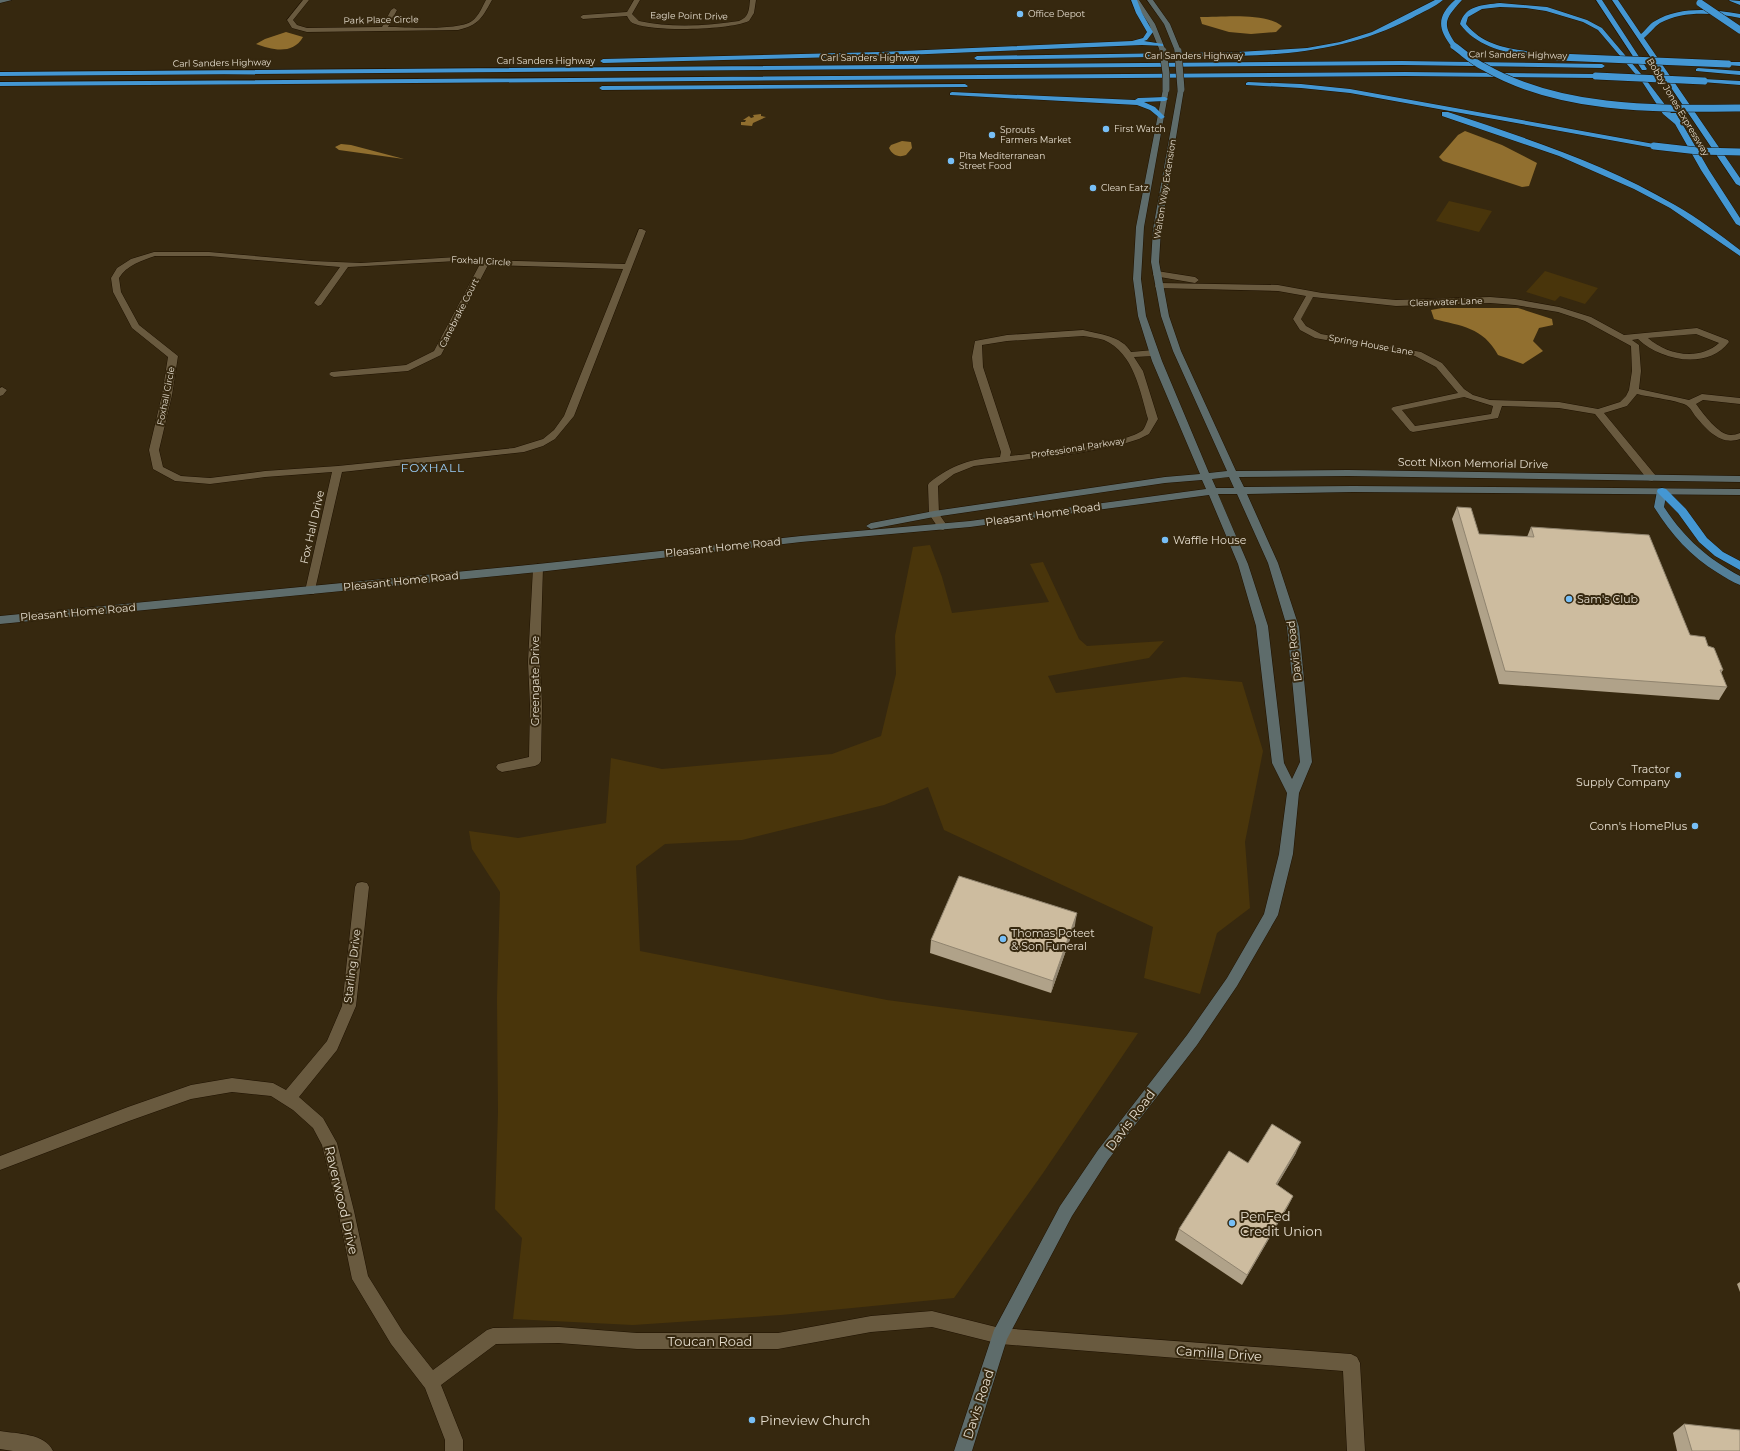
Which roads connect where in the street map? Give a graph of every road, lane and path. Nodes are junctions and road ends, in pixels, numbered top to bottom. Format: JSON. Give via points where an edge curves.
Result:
{"nodes":[{"id":1,"x":9,"y":0,"type":"edge"},
{"id":2,"x":306,"y":0,"type":"edge"},
{"id":3,"x":489,"y":0,"type":"edge"},
{"id":4,"x":637,"y":0,"type":"edge"},
{"id":5,"x":753,"y":0,"type":"edge"},
{"id":6,"x":1135,"y":0,"type":"edge"},
{"id":7,"x":1150,"y":0,"type":"edge"},
{"id":8,"x":1440,"y":0,"type":"edge"},
{"id":9,"x":1459,"y":0,"type":"edge"},
{"id":10,"x":1595,"y":0,"type":"edge"},
{"id":11,"x":1615,"y":0,"type":"edge"},
{"id":12,"x":1732,"y":0,"type":"edge"},
{"id":13,"x":0,"y":1,"type":"edge"},
{"id":14,"x":1698,"y":1,"type":"edge"},
{"id":15,"x":1740,"y":3,"type":"edge"},
{"id":16,"x":394,"y":10,"type":"dead end"},
{"id":17,"x":629,"y":14,"type":"junction"},
{"id":18,"x":1740,"y":16,"type":"edge"},
{"id":19,"x":583,"y":17,"type":"dead end"},
{"id":20,"x":384,"y":29,"type":"junction"},
{"id":21,"x":1740,"y":30,"type":"edge"},
{"id":22,"x":1641,"y":37,"type":"junction"},
{"id":23,"x":1125,"y":44,"type":"junction"},
{"id":24,"x":1162,"y":48,"type":"junction"},
{"id":25,"x":1178,"y":50,"type":"junction"},
{"id":26,"x":1482,"y":56,"type":"dead end"},
{"id":27,"x":1502,"y":57,"type":"dead end"},
{"id":28,"x":1558,"y":57,"type":"junction"},
{"id":29,"x":970,"y":58,"type":"dead end"},
{"id":30,"x":938,"y":59,"type":"dead end"},
{"id":31,"x":588,"y":62,"type":"dead end"},
{"id":32,"x":596,"y":62,"type":"dead end"},
{"id":33,"x":1740,"y":65,"type":"edge"},
{"id":34,"x":1015,"y":66,"type":"junction"},
{"id":35,"x":533,"y":70,"type":"junction"},
{"id":36,"x":465,"y":71,"type":"junction"},
{"id":37,"x":1740,"y":73,"type":"edge"},
{"id":38,"x":0,"y":74,"type":"edge"},
{"id":39,"x":247,"y":81,"type":"junction"},
{"id":40,"x":1740,"y":83,"type":"edge"},
{"id":41,"x":0,"y":84,"type":"edge"},
{"id":42,"x":1191,"y":84,"type":"dead end"},
{"id":43,"x":1240,"y":84,"type":"dead end"},
{"id":44,"x":972,"y":86,"type":"dead end"},
{"id":45,"x":1164,"y":86,"type":"junction"},
{"id":46,"x":769,"y":87,"type":"junction"},
{"id":47,"x":535,"y":88,"type":"dead end"},
{"id":48,"x":597,"y":88,"type":"dead end"},
{"id":49,"x":1181,"y":93,"type":"junction"},
{"id":50,"x":1039,"y":97,"type":"junction"},
{"id":51,"x":1164,"y":99,"type":"junction"},
{"id":52,"x":1414,"y":102,"type":"junction"},
{"id":53,"x":1740,"y":108,"type":"edge"},
{"id":54,"x":1161,"y":117,"type":"junction"},
{"id":55,"x":1676,"y":122,"type":"junction"},
{"id":56,"x":1740,"y":152,"type":"edge"},
{"id":57,"x":1740,"y":184,"type":"edge"},
{"id":58,"x":1143,"y":212,"type":"junction"},
{"id":59,"x":1159,"y":215,"type":"junction"},
{"id":60,"x":1740,"y":224,"type":"edge"},
{"id":61,"x":642,"y":231,"type":"dead end"},
{"id":62,"x":1740,"y":254,"type":"edge"},
{"id":63,"x":485,"y":262,"type":"junction"},
{"id":64,"x":345,"y":264,"type":"junction"},
{"id":65,"x":627,"y":267,"type":"junction"},
{"id":66,"x":1157,"y":274,"type":"junction"},
{"id":67,"x":1158,"y":286,"type":"junction"},
{"id":68,"x":1230,"y":286,"type":"junction"},
{"id":69,"x":1312,"y":294,"type":"junction"},
{"id":70,"x":318,"y":303,"type":"dead end"},
{"id":71,"x":1640,"y":336,"type":"junction"},
{"id":72,"x":1623,"y":338,"type":"junction"},
{"id":73,"x":1154,"y":353,"type":"junction"},
{"id":74,"x":1128,"y":355,"type":"junction"},
{"id":75,"x":334,"y":374,"type":"dead end"},
{"id":76,"x":1634,"y":391,"type":"junction"},
{"id":77,"x":1465,"y":394,"type":"junction"},
{"id":78,"x":1740,"y":401,"type":"edge"},
{"id":79,"x":1690,"y":402,"type":"junction"},
{"id":80,"x":1498,"y":404,"type":"junction"},
{"id":81,"x":1598,"y":412,"type":"junction"},
{"id":82,"x":1740,"y":436,"type":"edge"},
{"id":83,"x":1004,"y":460,"type":"junction"},
{"id":84,"x":338,"y":469,"type":"junction"},
{"id":85,"x":1232,"y":474,"type":"junction"},
{"id":86,"x":1206,"y":476,"type":"junction"},
{"id":87,"x":1652,"y":478,"type":"junction"},
{"id":88,"x":1740,"y":479,"type":"edge"},
{"id":89,"x":1241,"y":491,"type":"junction"},
{"id":90,"x":1662,"y":491,"type":"junction"},
{"id":91,"x":1213,"y":492,"type":"junction"},
{"id":92,"x":1740,"y":492,"type":"edge"},
{"id":93,"x":934,"y":514,"type":"junction"},
{"id":94,"x":943,"y":527,"type":"junction"},
{"id":95,"x":801,"y":538,"type":"junction"},
{"id":96,"x":1740,"y":566,"type":"edge"},
{"id":97,"x":538,"y":568,"type":"junction"},
{"id":98,"x":1740,"y":581,"type":"edge"},
{"id":99,"x":310,"y":591,"type":"junction"},
{"id":100,"x":0,"y":620,"type":"edge"},
{"id":101,"x":502,"y":767,"type":"dead end"},
{"id":102,"x":1293,"y":793,"type":"junction"},
{"id":103,"x":362,"y":887,"type":"dead end"},
{"id":104,"x":288,"y":1099,"type":"junction"},
{"id":105,"x":0,"y":1163,"type":"edge"},
{"id":106,"x":1000,"y":1336,"type":"junction"},
{"id":107,"x":431,"y":1382,"type":"junction"},
{"id":108,"x":0,"y":1440,"type":"edge"},
{"id":109,"x":44,"y":1451,"type":"edge"},
{"id":110,"x":454,"y":1451,"type":"edge"},
{"id":111,"x":963,"y":1451,"type":"edge"},
{"id":112,"x":1356,"y":1451,"type":"edge"}],
"edges":[{"from":1,"to":13,"type":"main road"},
{"from":2,"to":20,"type":"street","name":"Park Place Circle","via":[[290,20],[296,29]]},
{"from":3,"to":20,"type":"street","name":"Park Place Circle","via":[[478,20],[471,25],[446,29]]},
{"from":4,"to":17,"type":"street"},
{"from":5,"to":17,"type":"street","name":"Eagle Point Drive","via":[[751,14],[746,21],[732,25],[657,26],[637,23]]},
{"from":6,"to":23,"type":"highway","via":[[1150,34],[1140,41]]},
{"from":6,"to":24,"type":"main road","name":"Walton Way Extension","via":[[1152,24]]},
{"from":7,"to":25,"type":"main road","name":"Walton Way Extension","via":[[1167,24]]},
{"from":8,"to":29,"type":"highway","via":[[1375,33],[1313,49],[1253,54]]},
{"from":9,"to":53,"type":"highway","bridge":true,"via":[[1448,9],[1443,22],[1445,33],[1454,46],[1493,73],[1519,83],[1563,96],[1619,106]]},
{"from":10,"to":55,"type":"highway","name":"Bobby Jones Expressway","via":[[1614,24]]},
{"from":11,"to":22,"type":"highway","name":"Bobby Jones Expressway"},
{"from":12,"to":15,"type":"highway"},
{"from":14,"to":21,"type":"highway","bridge":true},
{"from":16,"to":20,"type":"street"},
{"from":17,"to":19,"type":"street"},
{"from":18,"to":22,"type":"highway","via":[[1705,13],[1675,16],[1655,24]]},
{"from":22,"to":57,"type":"highway","name":"Bobby Jones Expressway"},
{"from":23,"to":24,"type":"highway","via":[[1142,43]]},
{"from":23,"to":32,"type":"highway"},
{"from":24,"to":25,"type":"main road"},
{"from":24,"to":45,"type":"main road","name":"Walton Way Extension","bridge":true,"via":[[1166,73]]},
{"from":25,"to":49,"type":"main road","name":"Walton Way Extension","bridge":true,"via":[[1182,75]]},
{"from":26,"to":34,"type":"highway"},
{"from":27,"to":28,"type":"highway"},
{"from":28,"to":33,"type":"highway","bridge":true},
{"from":28,"to":55,"type":"highway","via":[[1525,53],[1492,44],[1467,31],[1462,21],[1468,13],[1481,7],[1509,5],[1547,9],[1585,21],[1608,37]]},
{"from":30,"to":35,"type":"highway","via":[[556,66]]},
{"from":31,"to":36,"type":"highway","via":[[518,64]]},
{"from":34,"to":35,"type":"highway","name":"Carl Sanders Highway"},
{"from":34,"to":37,"type":"highway","name":"Carl Sanders Highway","via":[[1402,63],[1602,66]]},
{"from":35,"to":36,"type":"highway","name":"Carl Sanders Highway"},
{"from":36,"to":38,"type":"highway","name":"Carl Sanders Highway"},
{"from":39,"to":40,"type":"highway","name":"Carl Sanders Highway","bridge":true,"via":[[1405,74],[1596,76]]},
{"from":39,"to":41,"type":"highway","name":"Carl Sanders Highway"},
{"from":39,"to":47,"type":"highway","via":[[280,86]]},
{"from":42,"to":45,"type":"highway"},
{"from":43,"to":52,"type":"highway","via":[[1322,88]]},
{"from":44,"to":46,"type":"highway"},
{"from":45,"to":51,"type":"main road","name":"Walton Way Extension"},
{"from":46,"to":48,"type":"highway"},
{"from":46,"to":50,"type":"highway","via":[[791,90]]},
{"from":49,"to":51,"type":"main road"},
{"from":49,"to":59,"type":"main road","name":"Walton Way Extension"},
{"from":50,"to":51,"type":"highway"},
{"from":50,"to":54,"type":"highway","via":[[1139,103],[1156,110]]},
{"from":51,"to":54,"type":"main road","name":"Walton Way Extension"},
{"from":52,"to":56,"type":"highway","bridge":true,"via":[[1654,146]]},
{"from":52,"to":62,"type":"highway","via":[[1535,144],[1616,177],[1696,220]]},
{"from":54,"to":58,"type":"main road","name":"Walton Way Extension"},
{"from":55,"to":60,"type":"highway","name":"Bobby Jones Expressway"},
{"from":58,"to":59,"type":"main road"},
{"from":58,"to":73,"type":"main road","name":"Walton Way Extension","via":[[1137,279],[1142,316]]},
{"from":59,"to":66,"type":"main road","name":"Walton Way Extension","via":[[1155,262]]},
{"from":61,"to":65,"type":"street","name":"Foxhall Circle"},
{"from":63,"to":64,"type":"street","name":"Foxhall Circle","via":[[457,258],[376,265]]},
{"from":63,"to":65,"type":"street","name":"Foxhall Circle"},
{"from":63,"to":75,"type":"street","name":"Canebrake Court","via":[[438,353],[408,368]]},
{"from":64,"to":70,"type":"street"},
{"from":64,"to":84,"type":"street","name":"Foxhall Circle","via":[[209,254],[154,254],[134,261],[120,270],[115,278],[117,292],[135,326],[173,356],[168,394],[154,450],[158,469],[179,479],[210,482],[265,474]]},
{"from":65,"to":84,"type":"street","name":"Foxhall Circle","via":[[569,416],[562,428],[549,440],[514,451]]},
{"from":66,"to":67,"type":"main road","name":"Walton Way Extension"},
{"from":66,"to":68,"type":"street"},
{"from":67,"to":68,"type":"street","name":"Clearwater Lane"},
{"from":67,"to":85,"type":"main road","name":"Walton Way Extension","via":[[1165,319],[1177,351]]},
{"from":68,"to":69,"type":"street","name":"Clearwater Lane","via":[[1278,288]]},
{"from":69,"to":72,"type":"street","name":"Clearwater Lane","via":[[1396,303],[1490,300],[1515,302],[1559,310],[1588,319]]},
{"from":69,"to":77,"type":"street","name":"Spring House Lane","via":[[1297,319],[1303,328],[1318,336],[1418,354],[1439,365]]},
{"from":71,"to":71,"type":"street","via":[[1697,331],[1726,342],[1706,356],[1696,357],[1654,348]]},
{"from":71,"to":72,"type":"street"},
{"from":72,"to":76,"type":"street","name":"Clearwater Lane","via":[[1635,345]]},
{"from":73,"to":74,"type":"street"},
{"from":73,"to":86,"type":"main road","name":"Walton Way Extension"},
{"from":74,"to":83,"type":"street","name":"Professional Parkway","via":[[1138,371],[1153,419],[1147,432],[1134,439]]},
{"from":74,"to":83,"type":"street","name":"Professional Parkway","via":[[1125,349],[1107,338],[1083,333],[1008,338],[978,343],[978,367],[1006,452]]},
{"from":76,"to":79,"type":"street"},
{"from":76,"to":81,"type":"street","via":[[1630,400],[1614,409]]},
{"from":77,"to":80,"type":"street","name":"Spring House Lane"},
{"from":77,"to":80,"type":"street","via":[[1396,410],[1413,430],[1495,416]]},
{"from":78,"to":79,"type":"street","via":[[1702,397]]},
{"from":79,"to":82,"type":"street","via":[[1716,434],[1724,437]]},
{"from":80,"to":81,"type":"street","name":"Spring House Lane","via":[[1559,405]]},
{"from":81,"to":87,"type":"street"},
{"from":83,"to":93,"type":"street","name":"Professional Parkway","via":[[959,467],[944,476],[933,485]]},
{"from":84,"to":99,"type":"street","name":"Fox Hall Drive"},
{"from":85,"to":86,"type":"main road","name":"Scott Nixon Memorial Drive"},
{"from":85,"to":87,"type":"main road","name":"Scott Nixon Memorial Drive","via":[[1348,473]]},
{"from":85,"to":89,"type":"main road","name":"Walton Way Extension"},
{"from":86,"to":91,"type":"main road","name":"Walton Way Extension"},
{"from":86,"to":93,"type":"main road","name":"Pleasant Home Road"},
{"from":87,"to":88,"type":"main road","name":"Scott Nixon Memorial Drive"},
{"from":87,"to":90,"type":"main road"},
{"from":89,"to":90,"type":"main road"},
{"from":89,"to":91,"type":"main road"},
{"from":89,"to":102,"type":"main road","name":"Davis Road","via":[[1273,563],[1293,627],[1306,762]]},
{"from":90,"to":92,"type":"main road"},
{"from":90,"to":96,"type":"highway","via":[[1682,511],[1703,540],[1719,554]]},
{"from":90,"to":98,"type":"main road","via":[[1659,507],[1673,530],[1706,561]]},
{"from":91,"to":94,"type":"main road","name":"Pleasant Home Road"},
{"from":91,"to":102,"type":"main road","via":[[1243,564],[1262,626],[1278,763]]},
{"from":93,"to":94,"type":"street"},
{"from":93,"to":95,"type":"main road","name":"Pleasant Home Road"},
{"from":94,"to":95,"type":"main road","name":"Pleasant Home Road"},
{"from":95,"to":97,"type":"main road","name":"Pleasant Home Road"},
{"from":97,"to":99,"type":"main road","name":"Pleasant Home Road"},
{"from":97,"to":101,"type":"street","name":"Greengate Drive","via":[[534,662],[535,761]]},
{"from":99,"to":100,"type":"main road","name":"Pleasant Home Road"},
{"from":102,"to":106,"type":"main road","name":"Davis Road","via":[[1286,854],[1271,915],[1232,982],[1192,1040],[1103,1154],[1066,1211]]},
{"from":103,"to":104,"type":"street","name":"Starling Drive","via":[[349,1006],[332,1045]]},
{"from":104,"to":105,"type":"street","name":"Raverwood Drive","via":[[273,1090],[232,1085],[191,1092]]},
{"from":104,"to":107,"type":"street","name":"Raverwood Drive","via":[[318,1123],[330,1143],[360,1279],[397,1338]]},
{"from":106,"to":107,"type":"street","name":"Toucan Road","via":[[932,1320],[871,1324],[778,1341],[637,1341],[559,1335],[493,1336]]},
{"from":106,"to":111,"type":"main road","name":"Davis Road"},
{"from":106,"to":112,"type":"street","name":"Camilla Drive","via":[[1351,1364]]},
{"from":107,"to":110,"type":"street","name":"Raverwood Drive","via":[[454,1440]]},
{"from":108,"to":109,"type":"street","via":[[37,1446]]}]}
